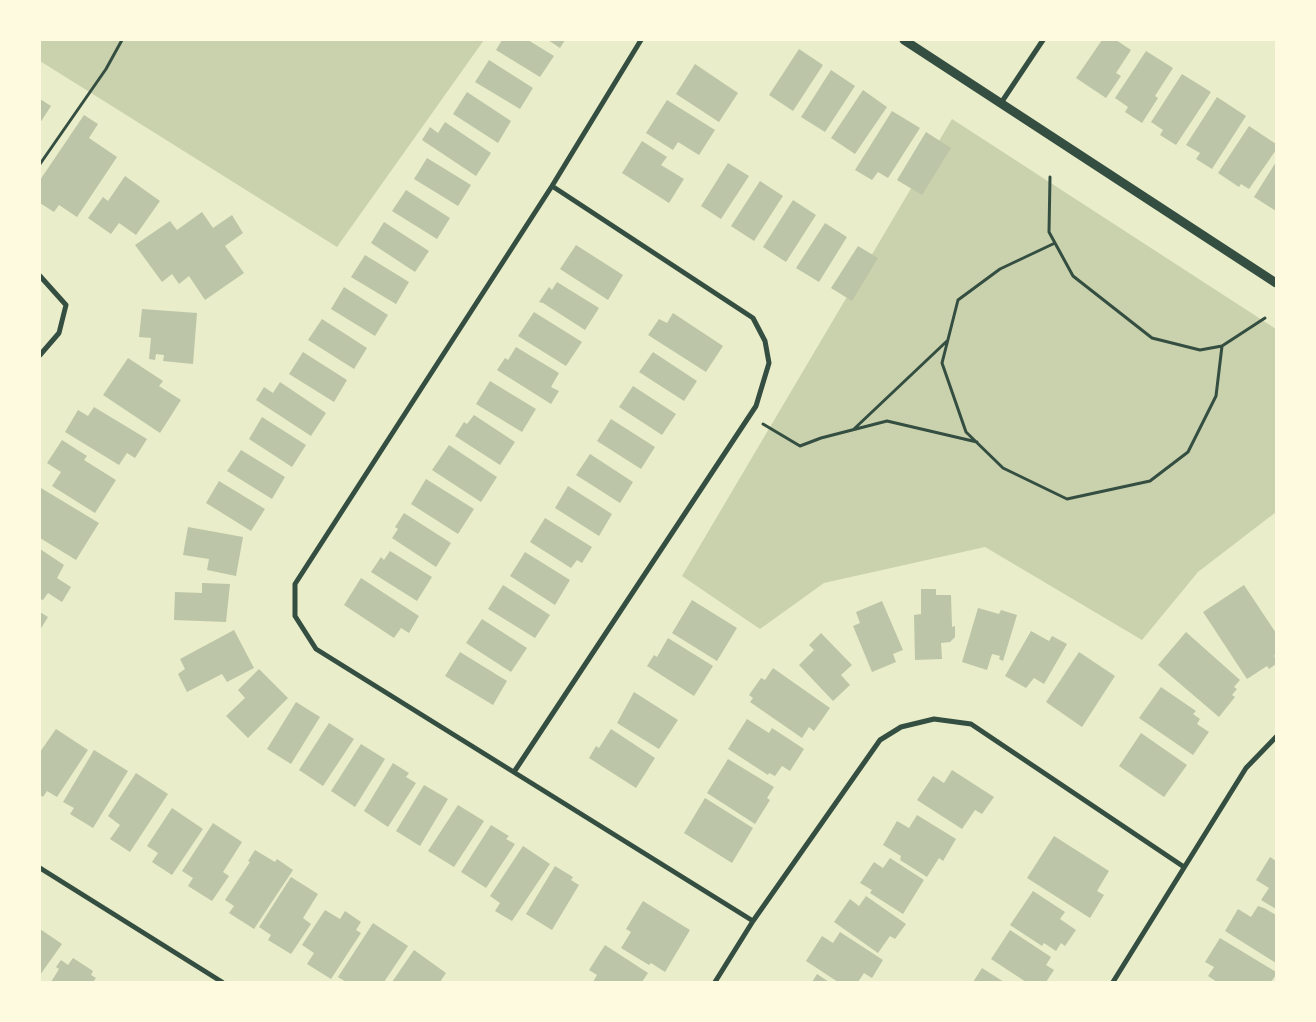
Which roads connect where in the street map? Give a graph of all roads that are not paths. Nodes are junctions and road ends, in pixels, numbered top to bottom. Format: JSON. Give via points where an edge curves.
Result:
{"nodes":[{"id":1,"x":643,"y":40,"type":"edge"},
{"id":2,"x":904,"y":40,"type":"edge"},
{"id":3,"x":1043,"y":40,"type":"edge"},
{"id":4,"x":1001,"y":103,"type":"junction"},
{"id":5,"x":552,"y":186,"type":"junction"},
{"id":6,"x":40,"y":276,"type":"edge"},
{"id":7,"x":1276,"y":283,"type":"edge"},
{"id":8,"x":40,"y":355,"type":"edge"},
{"id":9,"x":1276,"y":737,"type":"edge"},
{"id":10,"x":514,"y":772,"type":"junction"},
{"id":11,"x":1184,"y":866,"type":"junction"},
{"id":12,"x":40,"y":868,"type":"edge"},
{"id":13,"x":753,"y":921,"type":"junction"},
{"id":14,"x":222,"y":982,"type":"edge"},
{"id":15,"x":715,"y":982,"type":"edge"},
{"id":16,"x":1113,"y":982,"type":"edge"}],
"edges":[{"from":1,"to":5,"type":"street"},
{"from":2,"to":4,"type":"street"},
{"from":3,"to":4,"type":"street"},
{"from":4,"to":7,"type":"street"},
{"from":5,"to":10,"type":"street","via":[[753,318],[765,341],[769,364],[750,416]]},
{"from":5,"to":10,"type":"street","via":[[295,584],[295,616],[316,649]]},
{"from":6,"to":8,"type":"street","via":[[66,305],[59,333]]},
{"from":9,"to":11,"type":"street","via":[[1246,768]]},
{"from":10,"to":13,"type":"street"},
{"from":11,"to":13,"type":"street","via":[[971,724],[934,718],[900,727],[880,740]]},
{"from":11,"to":16,"type":"street"},
{"from":12,"to":14,"type":"street"},
{"from":13,"to":15,"type":"street"}]}
